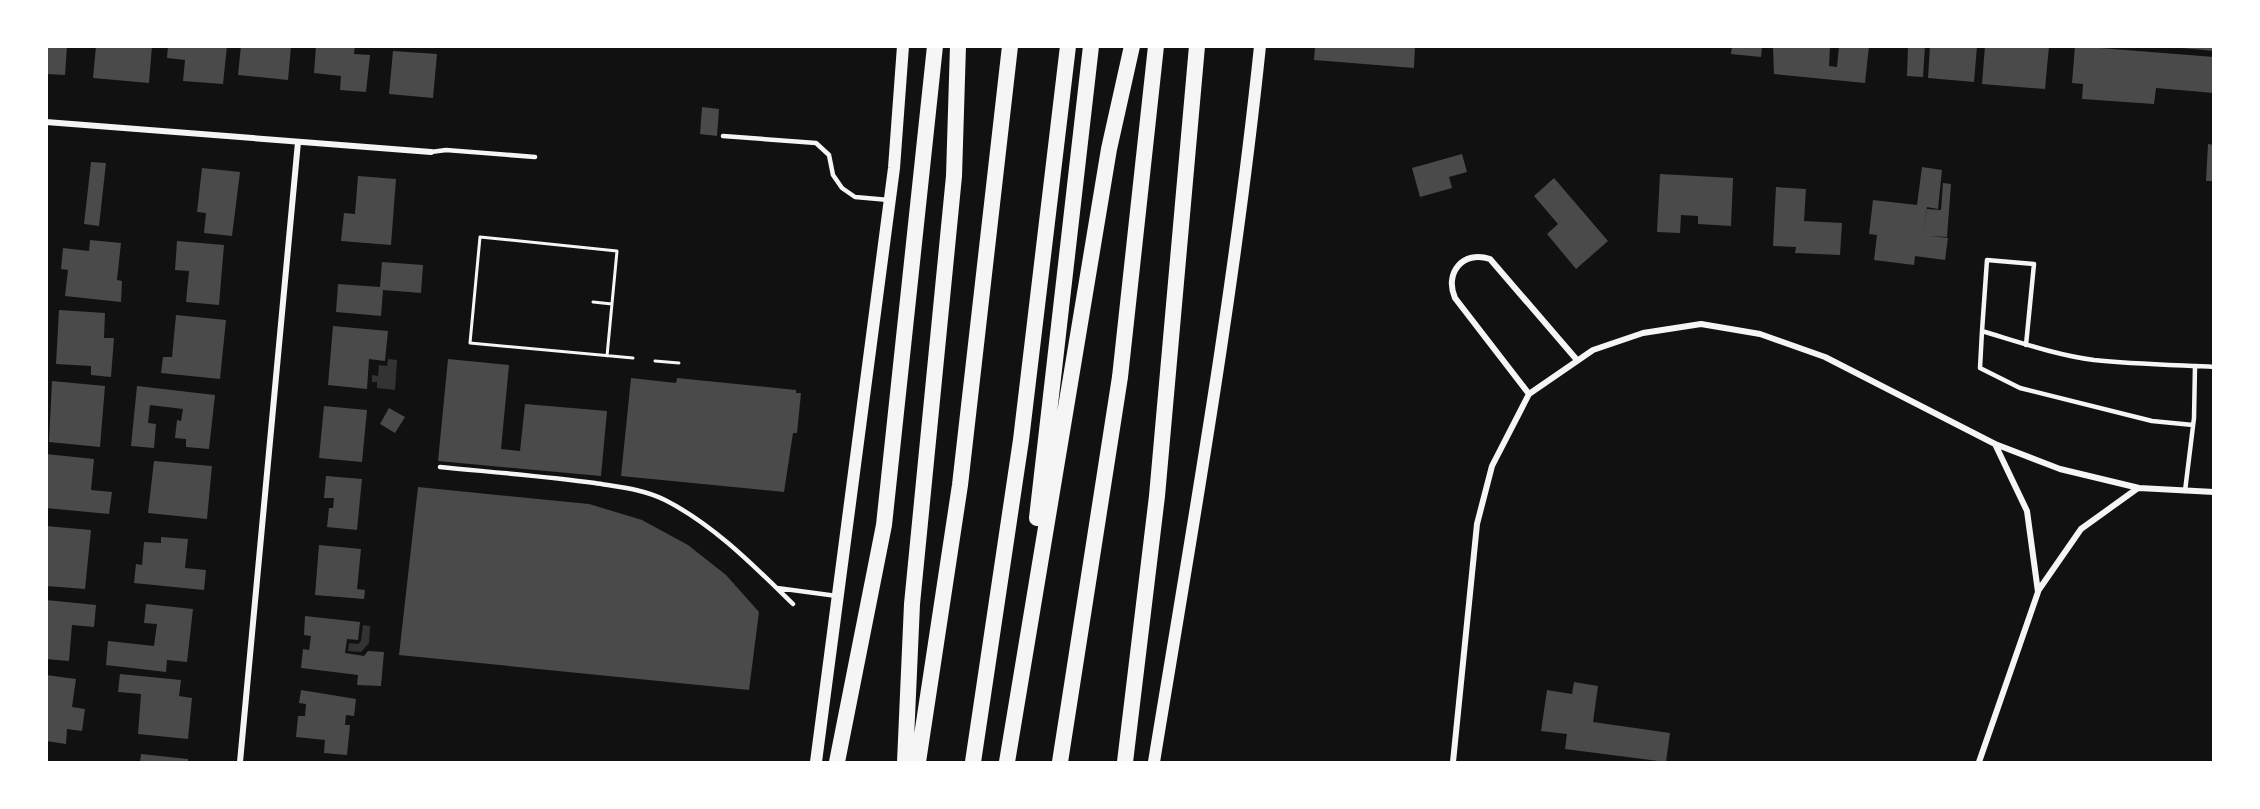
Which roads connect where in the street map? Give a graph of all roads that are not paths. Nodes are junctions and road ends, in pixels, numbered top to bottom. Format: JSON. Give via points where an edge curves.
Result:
{"nodes":[{"id":1,"x":903,"y":46,"type":"edge"},
{"id":2,"x":935,"y":46,"type":"edge"},
{"id":3,"x":958,"y":46,"type":"edge"},
{"id":4,"x":1010,"y":46,"type":"edge"},
{"id":5,"x":1068,"y":46,"type":"edge"},
{"id":6,"x":1091,"y":46,"type":"edge"},
{"id":7,"x":1132,"y":46,"type":"edge"},
{"id":8,"x":1156,"y":46,"type":"edge"},
{"id":9,"x":1197,"y":46,"type":"edge"},
{"id":10,"x":1260,"y":46,"type":"edge"},
{"id":11,"x":46,"y":122,"type":"edge"},
{"id":12,"x":723,"y":136,"type":"dead end"},
{"id":13,"x":298,"y":142,"type":"junction"},
{"id":14,"x":431,"y":152,"type":"joint"},
{"id":15,"x":535,"y":156,"type":"dead end"},
{"id":16,"x":890,"y":200,"type":"junction"},
{"id":17,"x":1982,"y":331,"type":"junction"},
{"id":18,"x":2026,"y":345,"type":"junction"},
{"id":19,"x":1577,"y":360,"type":"junction"},
{"id":20,"x":2195,"y":366,"type":"junction"},
{"id":21,"x":2214,"y":367,"type":"edge"},
{"id":22,"x":1529,"y":394,"type":"junction"},
{"id":23,"x":2193,"y":425,"type":"junction"},
{"id":24,"x":1995,"y":444,"type":"junction"},
{"id":25,"x":440,"y":467,"type":"dead end"},
{"id":26,"x":2139,"y":488,"type":"junction"},
{"id":27,"x":2185,"y":491,"type":"junction"},
{"id":28,"x":2214,"y":492,"type":"edge"},
{"id":29,"x":777,"y":588,"type":"junction"},
{"id":30,"x":2038,"y":592,"type":"junction"},
{"id":31,"x":838,"y":596,"type":"junction"},
{"id":32,"x":793,"y":604,"type":"dead end"},
{"id":33,"x":1013,"y":724,"type":"junction"},
{"id":34,"x":240,"y":762,"type":"edge"},
{"id":35,"x":816,"y":762,"type":"edge"},
{"id":36,"x":837,"y":762,"type":"edge"},
{"id":37,"x":905,"y":762,"type":"edge"},
{"id":38,"x":918,"y":762,"type":"edge"},
{"id":39,"x":973,"y":762,"type":"edge"},
{"id":40,"x":1006,"y":762,"type":"edge"},
{"id":41,"x":1060,"y":762,"type":"edge"},
{"id":42,"x":1125,"y":762,"type":"edge"},
{"id":43,"x":1154,"y":762,"type":"edge"},
{"id":44,"x":1453,"y":762,"type":"edge"},
{"id":45,"x":1979,"y":762,"type":"edge"}],
"edges":[{"from":1,"to":16,"type":"main road"},
{"from":2,"to":36,"type":"highway","via":[[884,525]]},
{"from":3,"to":37,"type":"highway","via":[[954,176],[912,604]]},
{"from":4,"to":38,"type":"highway","via":[[961,474]]},
{"from":5,"to":39,"type":"highway","via":[[1021,440]]},
{"from":6,"to":33,"type":"highway"},
{"from":7,"to":33,"type":"highway","via":[[1109,149]]},
{"from":8,"to":41,"type":"highway","via":[[1120,377]]},
{"from":9,"to":42,"type":"highway","via":[[1157,496]]},
{"from":10,"to":43,"type":"main road","via":[[1221,355]]},
{"from":11,"to":13,"type":"street"},
{"from":12,"to":16,"type":"lane","via":[[816,144],[829,155],[833,175],[842,188],[855,197]]},
{"from":13,"to":14,"type":"street"},
{"from":13,"to":34,"type":"street"},
{"from":14,"to":15,"type":"lane"},
{"from":16,"to":31,"type":"main road"},
{"from":17,"to":18,"type":"lane"},
{"from":17,"to":18,"type":"lane","via":[[1987,260],[2034,264]]},
{"from":17,"to":23,"type":"lane","via":[[1980,368],[2020,388],[2152,421]]},
{"from":18,"to":20,"type":"lane","via":[[2092,359]]},
{"from":19,"to":22,"type":"street"},
{"from":19,"to":22,"type":"street","via":[[1490,259],[1476,256],[1461,262],[1452,274],[1455,298]]},
{"from":19,"to":24,"type":"street","via":[[1593,350],[1643,333],[1701,324],[1760,334],[1825,357]]},
{"from":20,"to":21,"type":"lane"},
{"from":20,"to":23,"type":"lane"},
{"from":22,"to":44,"type":"street","via":[[1492,466],[1477,524]]},
{"from":23,"to":27,"type":"lane"},
{"from":24,"to":26,"type":"street","via":[[2060,469]]},
{"from":24,"to":30,"type":"street","via":[[2027,511]]},
{"from":25,"to":29,"type":"lane","via":[[634,489],[691,515]]},
{"from":26,"to":27,"type":"street"},
{"from":26,"to":30,"type":"street","via":[[2081,529]]},
{"from":27,"to":28,"type":"street"},
{"from":29,"to":31,"type":"lane"},
{"from":29,"to":32,"type":"lane"},
{"from":30,"to":45,"type":"street"},
{"from":31,"to":35,"type":"main road"},
{"from":33,"to":40,"type":"highway"}]}
